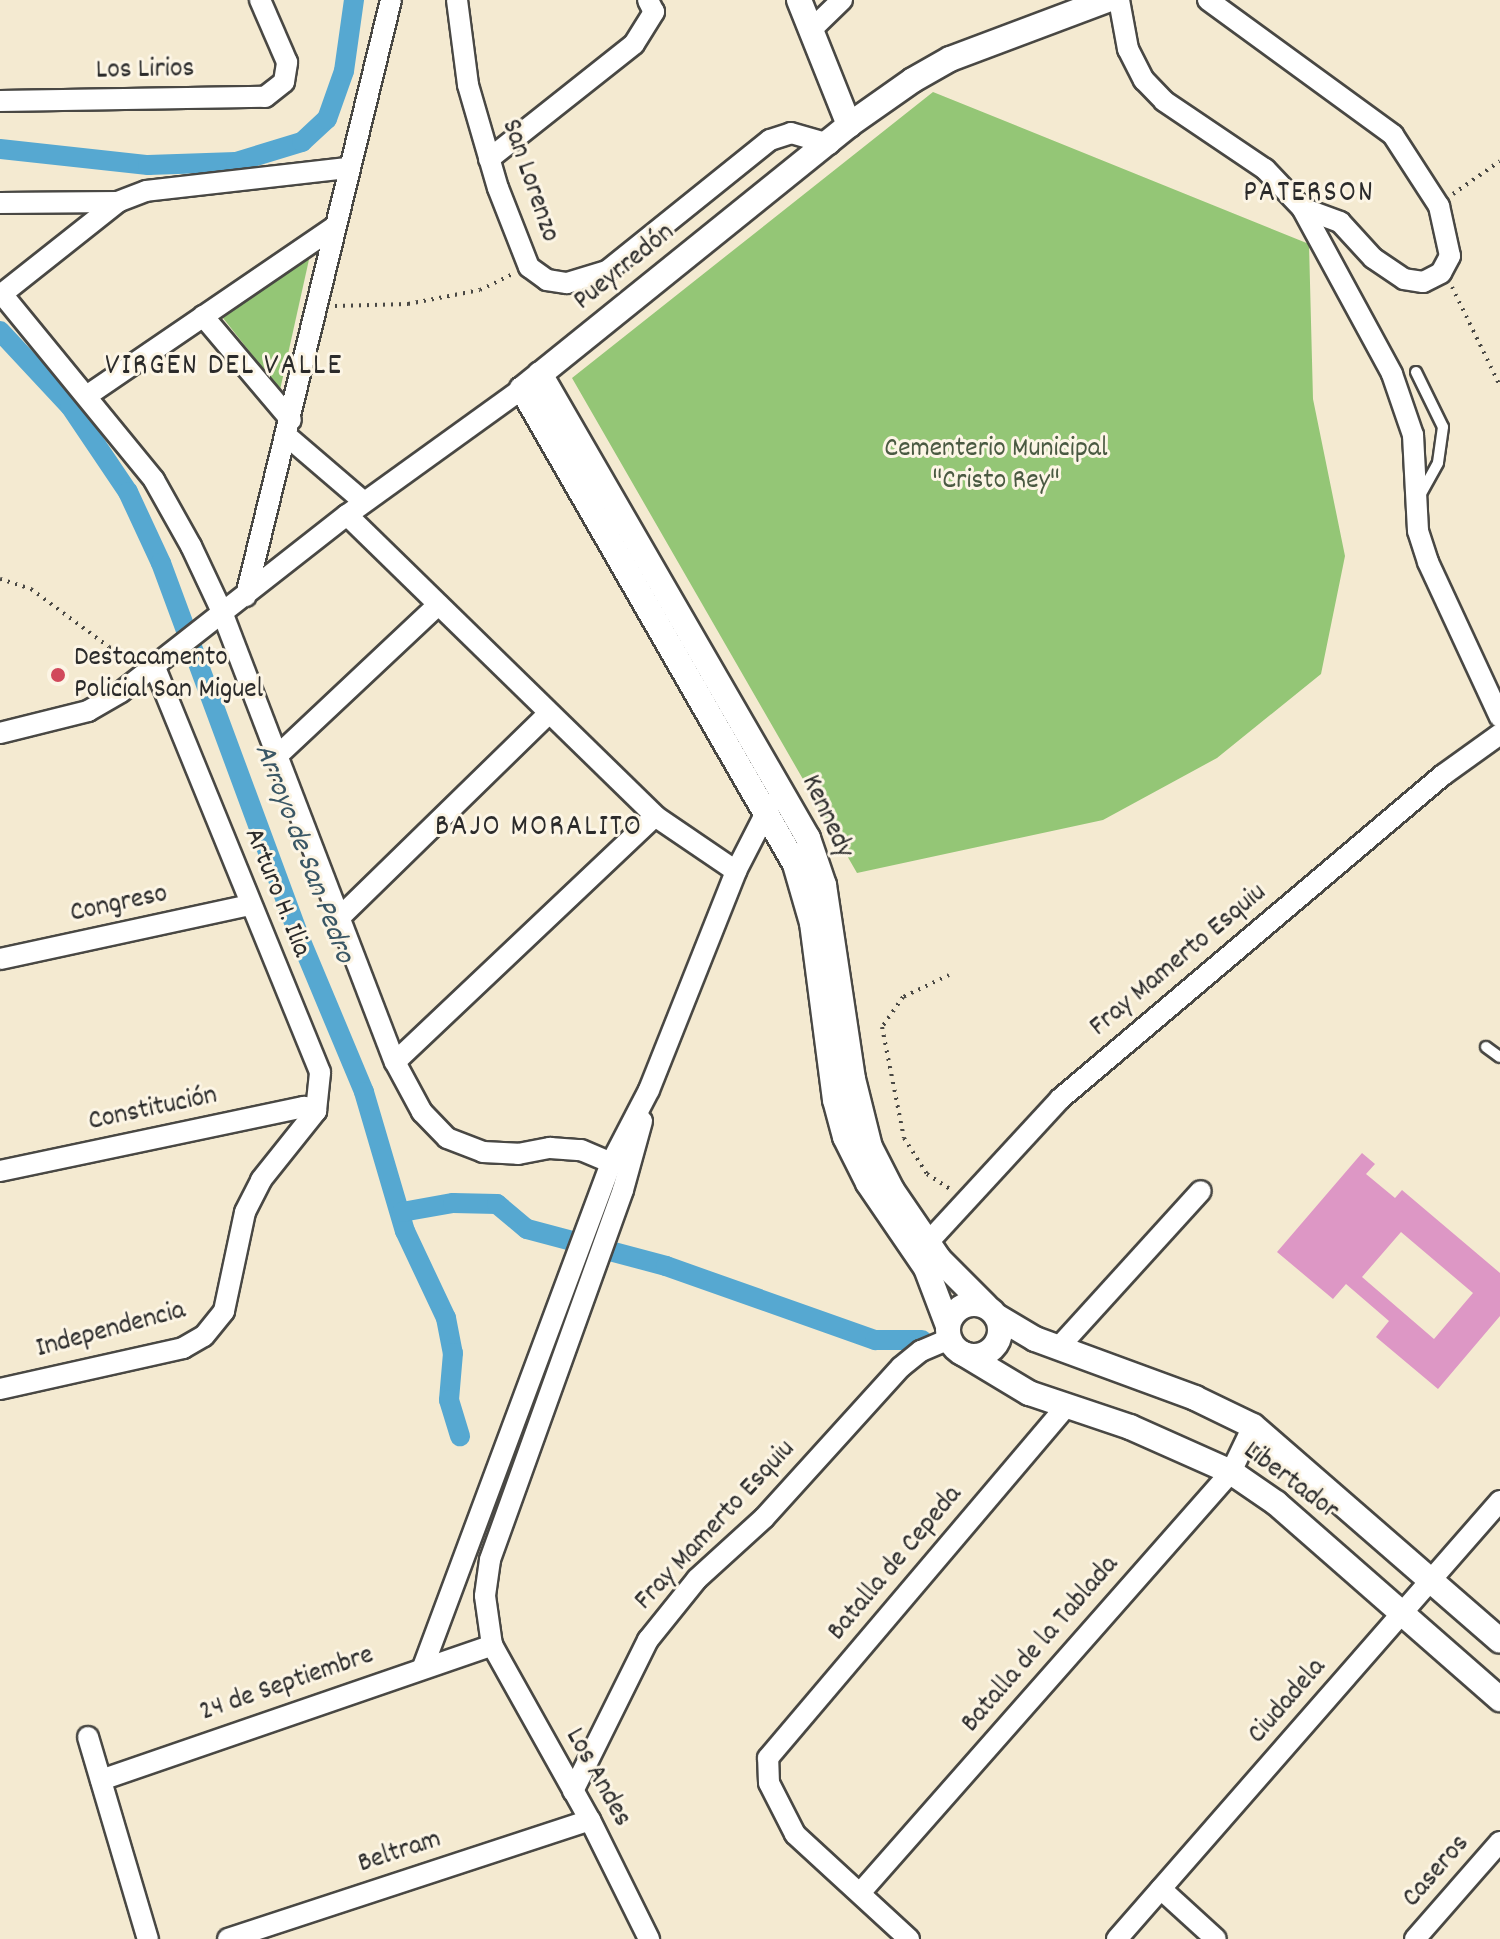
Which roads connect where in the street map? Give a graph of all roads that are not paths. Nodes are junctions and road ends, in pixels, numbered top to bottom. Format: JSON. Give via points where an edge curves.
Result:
{"nodes":[{"id":1,"x":260,"y":0,"type":"edge"},
{"id":2,"x":391,"y":0,"type":"edge"},
{"id":3,"x":457,"y":0,"type":"edge"},
{"id":4,"x":648,"y":0,"type":"edge"},
{"id":5,"x":799,"y":0,"type":"edge"},
{"id":6,"x":842,"y":0,"type":"edge"},
{"id":7,"x":1107,"y":0,"type":"edge"},
{"id":8,"x":1119,"y":0,"type":"edge"},
{"id":9,"x":1208,"y":0,"type":"edge"},
{"id":10,"x":814,"y":27,"type":"junction"},
{"id":11,"x":0,"y":101,"type":"edge"},
{"id":12,"x":849,"y":125,"type":"junction"},
{"id":13,"x":829,"y":144,"type":"junction"},
{"id":14,"x":489,"y":159,"type":"junction"},
{"id":15,"x":347,"y":168,"type":"junction"},
{"id":16,"x":118,"y":202,"type":"junction"},
{"id":17,"x":0,"y":203,"type":"edge"},
{"id":18,"x":1302,"y":208,"type":"junction"},
{"id":19,"x":334,"y":227,"type":"junction"},
{"id":20,"x":1,"y":293,"type":"edge"},
{"id":21,"x":203,"y":316,"type":"junction"},
{"id":22,"x":1416,"y":372,"type":"dead end"},
{"id":23,"x":531,"y":382,"type":"junction"},
{"id":24,"x":88,"y":395,"type":"junction"},
{"id":25,"x":289,"y":428,"type":"junction"},
{"id":26,"x":1418,"y":498,"type":"junction"},
{"id":27,"x":364,"y":502,"type":"junction"},
{"id":28,"x":347,"y":515,"type":"junction"},
{"id":29,"x":246,"y":596,"type":"junction"},
{"id":30,"x":438,"y":605,"type":"junction"},
{"id":31,"x":222,"y":612,"type":"junction"},
{"id":32,"x":155,"y":667,"type":"junction"},
{"id":33,"x":547,"y":715,"type":"junction"},
{"id":34,"x":1500,"y":717,"type":"edge"},
{"id":35,"x":0,"y":733,"type":"edge"},
{"id":36,"x":1500,"y":734,"type":"edge"},
{"id":37,"x":275,"y":758,"type":"junction"},
{"id":38,"x":782,"y":789,"type":"junction"},
{"id":39,"x":765,"y":810,"type":"junction"},
{"id":40,"x":655,"y":816,"type":"junction"},
{"id":41,"x":736,"y":871,"type":"junction"},
{"id":42,"x":249,"y":905,"type":"junction"},
{"id":43,"x":338,"y":919,"type":"junction"},
{"id":44,"x":0,"y":959,"type":"edge"},
{"id":45,"x":1486,"y":1047,"type":"dead end"},
{"id":46,"x":1500,"y":1057,"type":"edge"},
{"id":47,"x":395,"y":1062,"type":"junction"},
{"id":48,"x":649,"y":1090,"type":"junction"},
{"id":49,"x":316,"y":1111,"type":"junction"},
{"id":50,"x":611,"y":1163,"type":"junction"},
{"id":51,"x":0,"y":1171,"type":"edge"},
{"id":52,"x":613,"y":1187,"type":"junction"},
{"id":53,"x":1201,"y":1191,"type":"dead end"},
{"id":54,"x":922,"y":1248,"type":"junction"},
{"id":55,"x":991,"y":1311,"type":"junction"},
{"id":56,"x":954,"y":1340,"type":"junction"},
{"id":57,"x":1058,"y":1348,"type":"junction"},
{"id":58,"x":0,"y":1389,"type":"edge"},
{"id":59,"x":1067,"y":1406,"type":"junction"},
{"id":60,"x":1253,"y":1426,"type":"junction"},
{"id":61,"x":1231,"y":1472,"type":"junction"},
{"id":62,"x":1500,"y":1501,"type":"edge"},
{"id":63,"x":1430,"y":1581,"type":"junction"},
{"id":64,"x":1403,"y":1613,"type":"junction"},
{"id":65,"x":1500,"y":1641,"type":"edge"},
{"id":66,"x":492,"y":1645,"type":"junction"},
{"id":67,"x":423,"y":1667,"type":"junction"},
{"id":68,"x":1500,"y":1699,"type":"edge"},
{"id":69,"x":88,"y":1737,"type":"dead end"},
{"id":70,"x":101,"y":1780,"type":"junction"},
{"id":71,"x":573,"y":1791,"type":"junction"},
{"id":72,"x":590,"y":1820,"type":"junction"},
{"id":73,"x":1500,"y":1842,"type":"edge"},
{"id":74,"x":1161,"y":1889,"type":"junction"},
{"id":75,"x":860,"y":1893,"type":"junction"},
{"id":76,"x":148,"y":1939,"type":"edge"},
{"id":77,"x":228,"y":1939,"type":"edge"},
{"id":78,"x":649,"y":1939,"type":"edge"},
{"id":79,"x":909,"y":1939,"type":"edge"},
{"id":80,"x":1117,"y":1939,"type":"edge"},
{"id":81,"x":1216,"y":1939,"type":"edge"},
{"id":82,"x":1415,"y":1939,"type":"edge"}],
"edges":[{"from":1,"to":11,"type":"street","name":"Los Lirios","via":[[287,62],[284,82],[265,97]]},
{"from":2,"to":15,"type":"street"},
{"from":3,"to":14,"type":"street","name":"San Lorenzo","via":[[468,85]]},
{"from":4,"to":14,"type":"street","via":[[654,12],[634,44]]},
{"from":5,"to":10,"type":"street"},
{"from":6,"to":10,"type":"street"},
{"from":7,"to":12,"type":"street","name":"Pueyrredón","via":[[950,59]]},
{"from":8,"to":18,"type":"street","via":[[1128,49],[1144,80],[1164,101],[1265,169]]},
{"from":9,"to":18,"type":"street","via":[[1393,135],[1439,206],[1450,256],[1441,273],[1423,282],[1404,279],[1373,258],[1340,222]]},
{"from":10,"to":12,"type":"street"},
{"from":12,"to":13,"type":"street","name":"Pueyrredón"},
{"from":13,"to":14,"type":"street","name":"San Lorenzo","via":[[791,133],[770,140],[607,271],[588,280],[547,280],[529,267]]},
{"from":13,"to":23,"type":"street","name":"Pueyrredón"},
{"from":15,"to":16,"type":"street","via":[[146,191]]},
{"from":15,"to":19,"type":"street"},
{"from":16,"to":17,"type":"street"},
{"from":16,"to":20,"type":"street"},
{"from":18,"to":26,"type":"street","via":[[1392,374],[1413,435]]},
{"from":19,"to":21,"type":"street"},
{"from":19,"to":25,"type":"street"},
{"from":20,"to":24,"type":"street"},
{"from":21,"to":24,"type":"street"},
{"from":21,"to":25,"type":"street"},
{"from":22,"to":26,"type":"lane","via":[[1443,427],[1438,463]]},
{"from":23,"to":27,"type":"street","name":"Pueyrredón"},
{"from":23,"to":38,"type":"street","name":"Kennedy"},
{"from":23,"to":39,"type":"street","name":"Kennedy"},
{"from":24,"to":31,"type":"street","via":[[154,480]]},
{"from":25,"to":27,"type":"street"},
{"from":25,"to":29,"type":"street"},
{"from":26,"to":34,"type":"street","via":[[1418,531],[1428,562]]},
{"from":27,"to":28,"type":"street","name":"Pueyrredón"},
{"from":28,"to":29,"type":"street","name":"Pueyrredón"},
{"from":28,"to":30,"type":"street"},
{"from":29,"to":31,"type":"street","name":"Pueyrredón"},
{"from":30,"to":33,"type":"street"},
{"from":30,"to":37,"type":"street"},
{"from":31,"to":32,"type":"street","name":"Pueyrredón"},
{"from":31,"to":37,"type":"street"},
{"from":32,"to":35,"type":"street","via":[[88,711]]},
{"from":32,"to":42,"type":"street","name":"Arturo H. Ilia"},
{"from":33,"to":40,"type":"street"},
{"from":33,"to":43,"type":"street"},
{"from":36,"to":54,"type":"street","name":"Fray Mamerto Esquiu","via":[[1443,775],[1060,1099]]},
{"from":37,"to":43,"type":"street"},
{"from":38,"to":39,"type":"street"},
{"from":38,"to":54,"type":"street","name":"Kennedy","via":[[808,838],[824,885],[860,1114]]},
{"from":39,"to":41,"type":"street"},
{"from":39,"to":54,"type":"street","name":"Kennedy","via":[[806,893],[835,1100],[845,1137],[868,1183]]},
{"from":40,"to":41,"type":"street"},
{"from":40,"to":47,"type":"street"},
{"from":41,"to":48,"type":"street"},
{"from":42,"to":44,"type":"street","name":"Congreso"},
{"from":42,"to":49,"type":"street","name":"Arturo H. Ilia","via":[[320,1072]]},
{"from":43,"to":47,"type":"street"},
{"from":45,"to":46,"type":"lane"},
{"from":47,"to":50,"type":"street","via":[[422,1112],[447,1138],[483,1152],[581,1150]]},
{"from":48,"to":50,"type":"street"},
{"from":48,"to":52,"type":"street"},
{"from":49,"to":51,"type":"street","name":"Constitución","via":[[304,1107]]},
{"from":49,"to":58,"type":"street","name":"Independencia","via":[[261,1180],[245,1212],[224,1311],[204,1336],[183,1348]]},
{"from":50,"to":52,"type":"street"},
{"from":52,"to":66,"type":"street","via":[[599,1258],[490,1560],[485,1596]]},
{"from":52,"to":67,"type":"street","via":[[579,1250]]},
{"from":53,"to":57,"type":"street"},
{"from":54,"to":55,"type":"street","name":"Kennedy"},
{"from":54,"to":56,"type":"street","name":"Kennedy"},
{"from":55,"to":56,"type":"street","via":[[959,1307]]},
{"from":55,"to":56,"type":"street","via":[[1000,1334],[992,1349]]},
{"from":55,"to":57,"type":"street","name":"Libertador"},
{"from":56,"to":59,"type":"street","name":"Libertador","via":[[1006,1382]]},
{"from":56,"to":71,"type":"street","name":"Fray Mamerto Esquiu","via":[[921,1351],[901,1367],[764,1518],[697,1579],[648,1640]]},
{"from":57,"to":60,"type":"street","name":"Libertador","via":[[1195,1398]]},
{"from":59,"to":61,"type":"street","name":"Libertador"},
{"from":59,"to":75,"type":"street","name":"Batalla de Cepeda","via":[[768,1758],[769,1783],[781,1814],[795,1834]]},
{"from":60,"to":61,"type":"street","name":"Batalla de la Tablada"},
{"from":60,"to":63,"type":"street","name":"Libertador"},
{"from":61,"to":64,"type":"street","name":"Libertador","via":[[1276,1503]]},
{"from":61,"to":75,"type":"street","name":"Batalla de la Tablada"},
{"from":62,"to":63,"type":"street","name":"Ciudadela"},
{"from":63,"to":64,"type":"street","name":"Ciudadela"},
{"from":63,"to":65,"type":"street","name":"Libertador"},
{"from":64,"to":68,"type":"street","name":"Libertador"},
{"from":64,"to":74,"type":"street","name":"Ciudadela"},
{"from":66,"to":67,"type":"street","name":"24 de Septiembre"},
{"from":66,"to":71,"type":"street","name":"Los Andes"},
{"from":67,"to":70,"type":"street","name":"24 de Septiembre"},
{"from":69,"to":70,"type":"street"},
{"from":70,"to":76,"type":"street"},
{"from":71,"to":72,"type":"street","name":"Los Andes"},
{"from":72,"to":77,"type":"street","name":"Beltram"},
{"from":72,"to":78,"type":"street","name":"Los Andes"},
{"from":73,"to":82,"type":"street","name":"Caseros"},
{"from":74,"to":80,"type":"street","name":"Ciudadela"},
{"from":74,"to":81,"type":"street"},
{"from":75,"to":79,"type":"street"}]}
